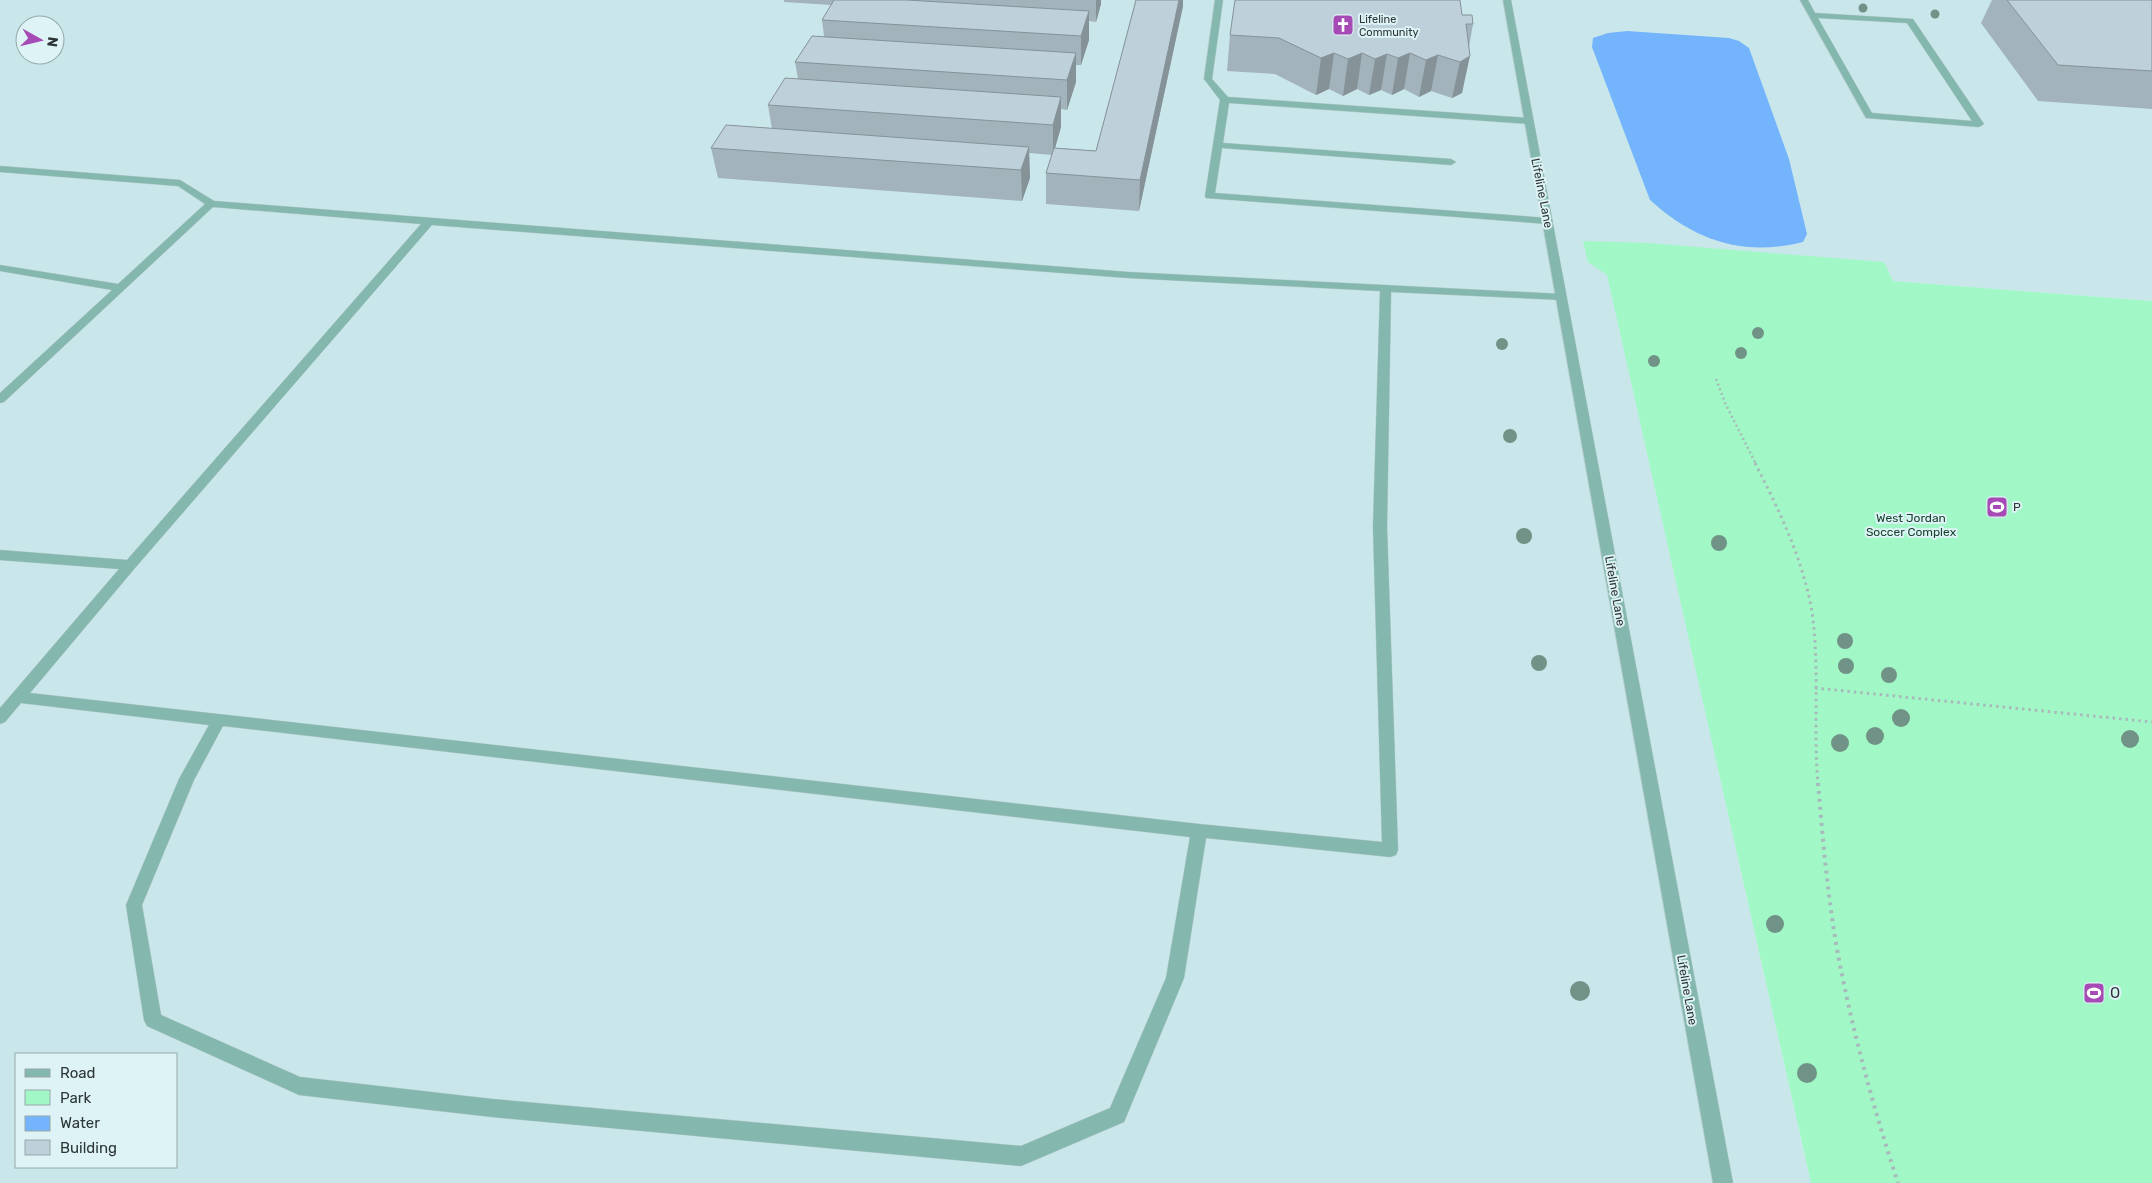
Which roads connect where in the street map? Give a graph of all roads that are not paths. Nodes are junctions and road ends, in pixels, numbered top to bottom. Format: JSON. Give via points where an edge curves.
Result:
{"nodes":[{"id":1,"x":1220,"y":0,"type":"edge"},
{"id":2,"x":1507,"y":0,"type":"edge"},
{"id":3,"x":1804,"y":0,"type":"edge"},
{"id":4,"x":1812,"y":15,"type":"junction"},
{"id":5,"x":1225,"y":100,"type":"junction"},
{"id":6,"x":1529,"y":121,"type":"junction"},
{"id":7,"x":1218,"y":145,"type":"junction"},
{"id":8,"x":1451,"y":162,"type":"dead end"},
{"id":9,"x":0,"y":169,"type":"edge"},
{"id":10,"x":211,"y":204,"type":"junction"},
{"id":11,"x":429,"y":222,"type":"junction"},
{"id":12,"x":1548,"y":222,"type":"junction"},
{"id":13,"x":0,"y":268,"type":"edge"},
{"id":14,"x":120,"y":288,"type":"junction"},
{"id":15,"x":1386,"y":289,"type":"junction"},
{"id":16,"x":1562,"y":297,"type":"junction"},
{"id":17,"x":0,"y":399,"type":"edge"},
{"id":18,"x":0,"y":555,"type":"edge"},
{"id":19,"x":130,"y":565,"type":"junction"},
{"id":20,"x":17,"y":697,"type":"junction"},
{"id":21,"x":0,"y":718,"type":"edge"},
{"id":22,"x":218,"y":721,"type":"junction"},
{"id":23,"x":1199,"y":831,"type":"junction"},
{"id":24,"x":1722,"y":1183,"type":"edge"}],
"edges":[{"from":1,"to":5,"type":"street","via":[[1208,79]]},
{"from":2,"to":6,"type":"street","name":"Lifeline Lane"},
{"from":3,"to":4,"type":"street"},
{"from":4,"to":4,"type":"street","via":[[1869,116],[1979,124],[1910,20]]},
{"from":5,"to":6,"type":"street"},
{"from":5,"to":7,"type":"street"},
{"from":6,"to":12,"type":"street","name":"Lifeline Lane"},
{"from":7,"to":8,"type":"street"},
{"from":7,"to":12,"type":"street","via":[[1210,196]]},
{"from":9,"to":10,"type":"lane","via":[[180,184]]},
{"from":10,"to":11,"type":"lane"},
{"from":10,"to":14,"type":"street"},
{"from":11,"to":15,"type":"street","via":[[1128,275]]},
{"from":11,"to":19,"type":"street"},
{"from":12,"to":16,"type":"street","name":"Lifeline Lane"},
{"from":13,"to":14,"type":"street"},
{"from":14,"to":17,"type":"street"},
{"from":15,"to":16,"type":"street"},
{"from":15,"to":23,"type":"street","via":[[1380,527],[1390,850]]},
{"from":16,"to":24,"type":"street","name":"Lifeline Lane"},
{"from":18,"to":19,"type":"street"},
{"from":19,"to":20,"type":"street"},
{"from":20,"to":21,"type":"street"},
{"from":20,"to":22,"type":"street"},
{"from":22,"to":23,"type":"street"},
{"from":22,"to":23,"type":"street","via":[[187,779],[134,905],[153,1020],[299,1086],[492,1108],[1021,1156],[1117,1115],[1175,978]]}]}
